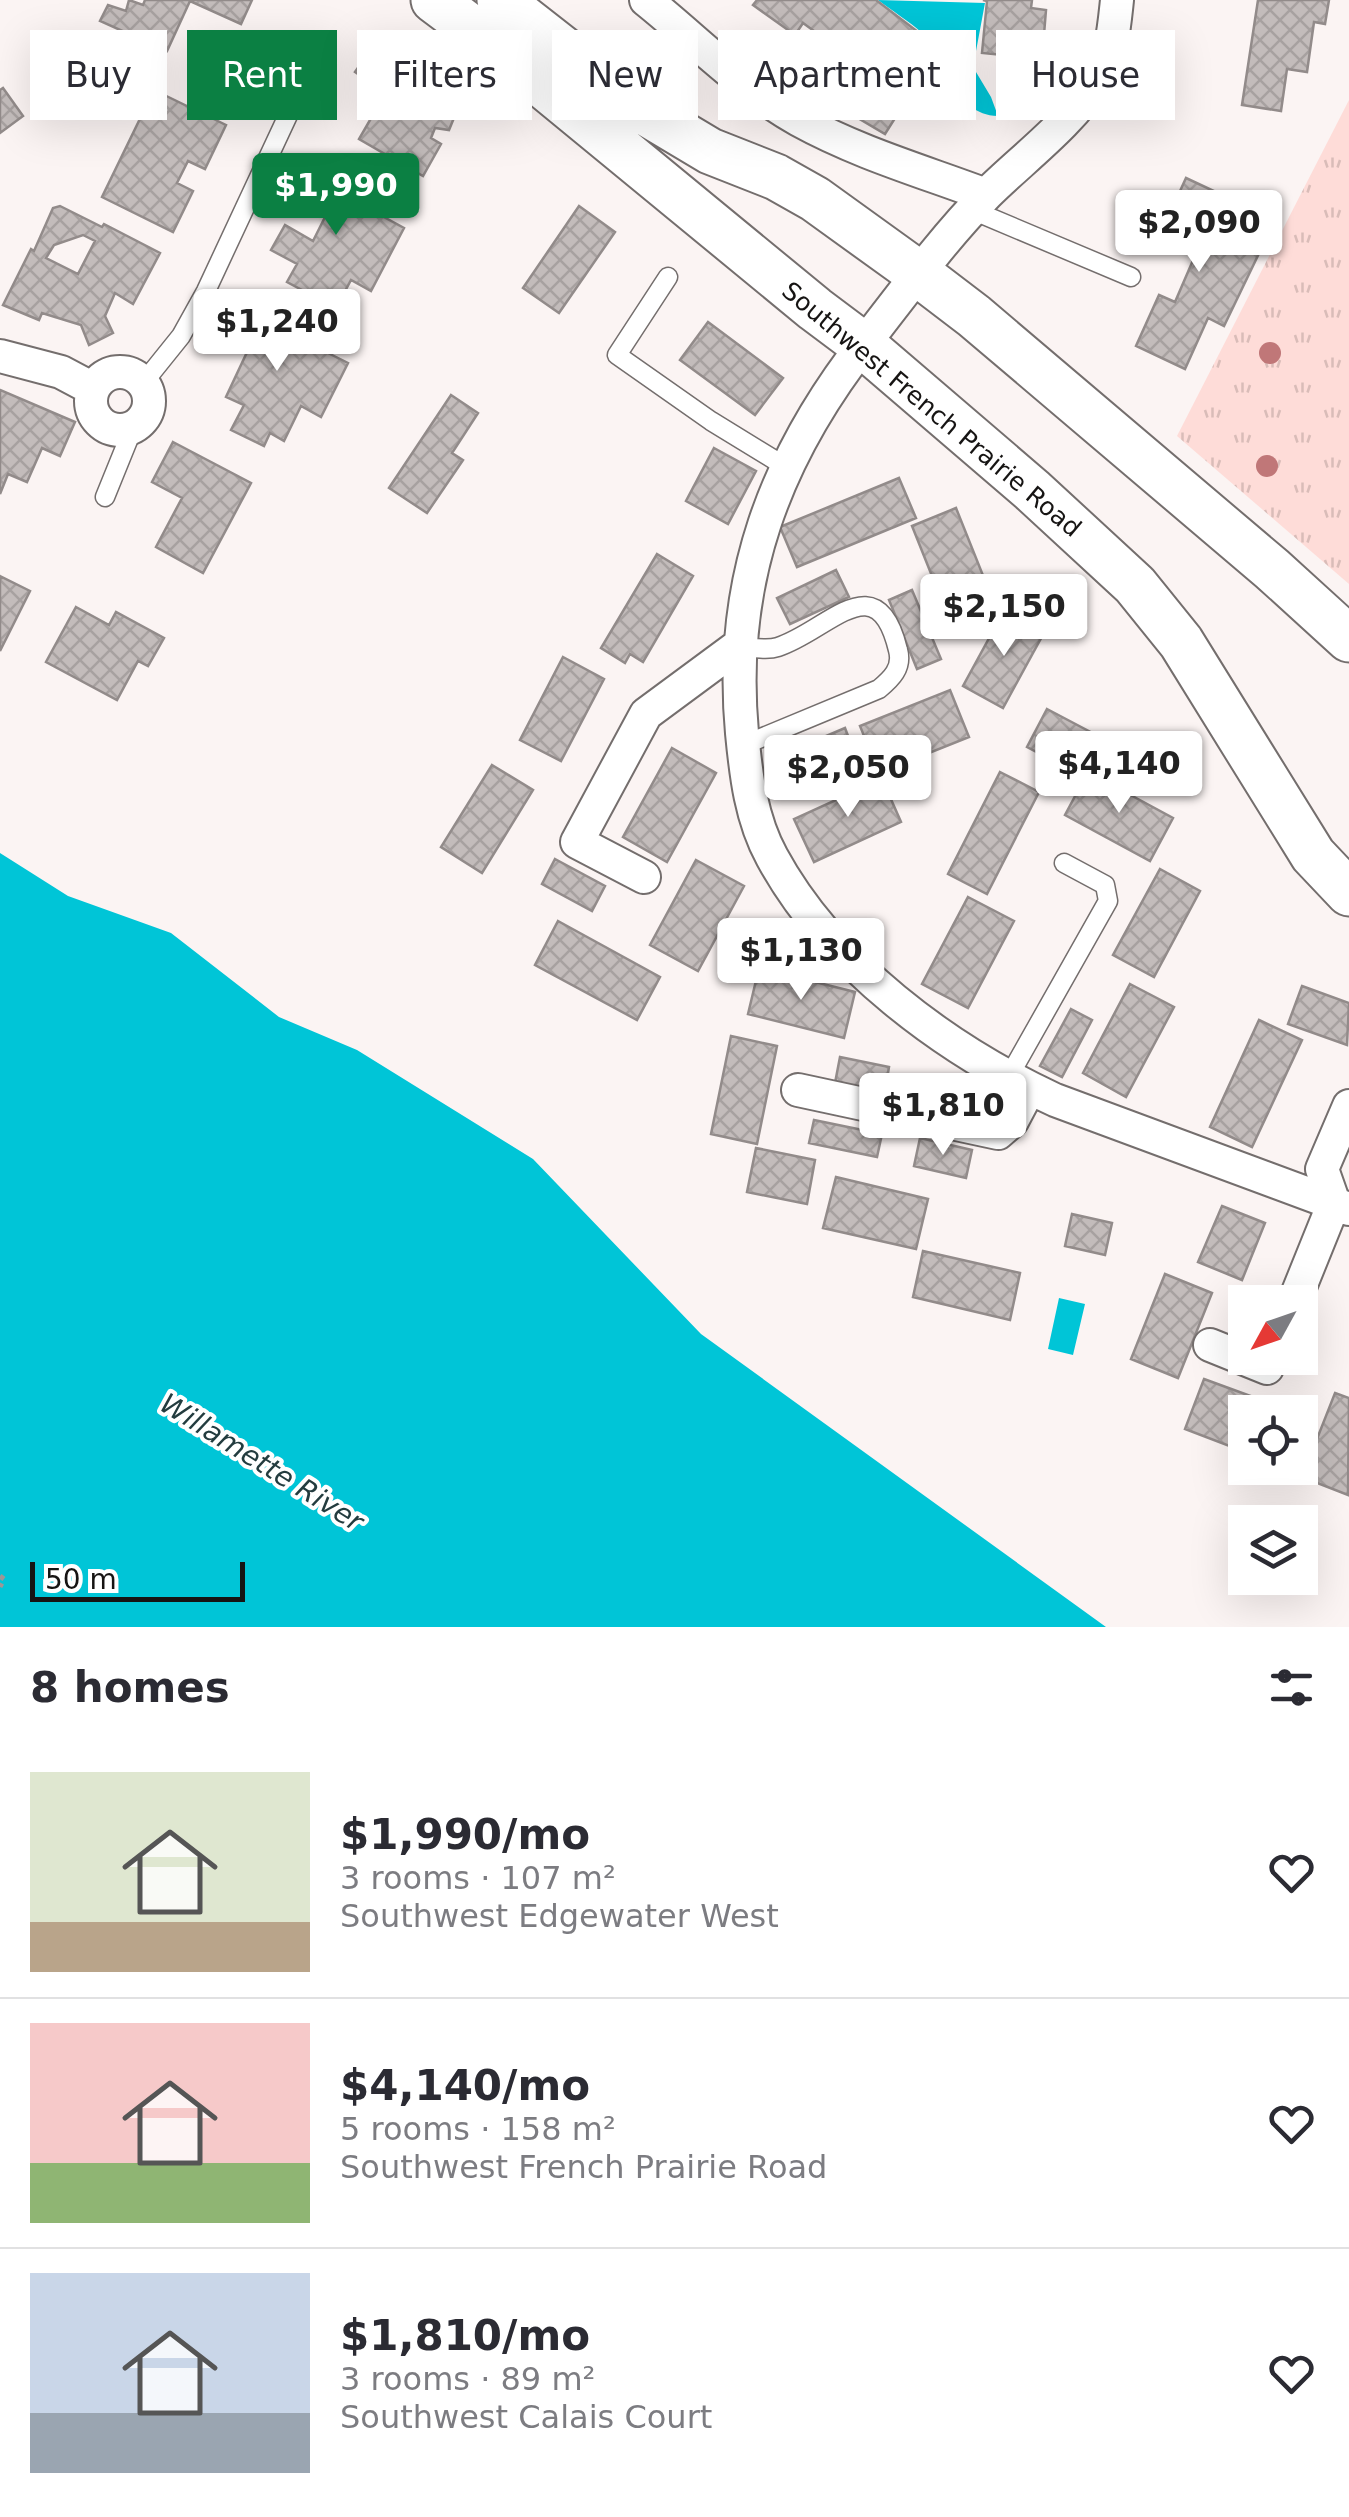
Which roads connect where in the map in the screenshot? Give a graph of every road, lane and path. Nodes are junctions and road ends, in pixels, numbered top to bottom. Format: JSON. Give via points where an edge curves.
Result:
{"nodes":[{"id":1,"x":434,"y":0,"type":"edge"},
{"id":2,"x":500,"y":0,"type":"edge"},
{"id":3,"x":646,"y":0,"type":"edge"},
{"id":4,"x":1117,"y":0,"type":"edge"},
{"id":5,"x":286,"y":120,"type":"edge"},
{"id":6,"x":979,"y":202,"type":"junction"},
{"id":7,"x":919,"y":274,"type":"junction"},
{"id":8,"x":668,"y":277,"type":"dead end"},
{"id":9,"x":1132,"y":277,"type":"dead end"},
{"id":10,"x":863,"y":345,"type":"junction"},
{"id":11,"x":0,"y":356,"type":"edge"},
{"id":12,"x":144,"y":382,"type":"junction"},
{"id":13,"x":93,"y":389,"type":"junction"},
{"id":14,"x":133,"y":428,"type":"junction"},
{"id":15,"x":786,"y":467,"type":"junction"},
{"id":16,"x":105,"y":498,"type":"dead end"},
{"id":17,"x":1349,"y":638,"type":"edge"},
{"id":18,"x":738,"y":646,"type":"junction"},
{"id":19,"x":744,"y":745,"type":"junction"},
{"id":20,"x":1064,"y":863,"type":"dead end"},
{"id":21,"x":644,"y":877,"type":"dead end"},
{"id":22,"x":1349,"y":893,"type":"edge"},
{"id":23,"x":1019,"y":1083,"type":"junction"},
{"id":24,"x":798,"y":1090,"type":"dead end"},
{"id":25,"x":1349,"y":1106,"type":"edge"},
{"id":26,"x":1342,"y":1206,"type":"edge"},
{"id":27,"x":1302,"y":1285,"type":"edge"},
{"id":28,"x":1210,"y":1345,"type":"dead end"},
{"id":29,"x":1228,"y":1352,"type":"edge"},
{"id":30,"x":0,"y":1576,"type":"edge"},
{"id":31,"x":0,"y":1587,"type":"edge"}],
"edges":[{"from":1,"to":10,"type":"street","name":"Southwest French Prairie Road"},
{"from":2,"to":7,"type":"street","via":[[638,108],[710,151],[815,199]]},
{"from":3,"to":6,"type":"street","via":[[795,118]]},
{"from":4,"to":6,"type":"street","via":[[1109,54],[1097,81]]},
{"from":5,"to":12,"type":"lane","via":[[206,292]]},
{"from":6,"to":7,"type":"street"},
{"from":6,"to":9,"type":"lane"},
{"from":7,"to":10,"type":"street"},
{"from":7,"to":17,"type":"street"},
{"from":8,"to":15,"type":"lane","via":[[618,355]]},
{"from":10,"to":15,"type":"street"},
{"from":10,"to":22,"type":"street","name":"Southwest French Prairie Road","via":[[1136,584],[1181,642],[1313,855]]},
{"from":11,"to":13,"type":"street","via":[[61,372]]},
{"from":12,"to":13,"type":"street","via":[[114,371]]},
{"from":12,"to":14,"type":"street","via":[[147,415]]},
{"from":13,"to":14,"type":"street","via":[[94,416],[108,428]]},
{"from":14,"to":16,"type":"lane"},
{"from":15,"to":18,"type":"street","via":[[761,526]]},
{"from":18,"to":19,"type":"street"},
{"from":18,"to":19,"type":"lane","via":[[774,649],[856,607],[876,606],[886,614],[900,659],[894,676],[878,689]]},
{"from":18,"to":21,"type":"street","via":[[646,714],[577,842]]},
{"from":19,"to":23,"type":"street","via":[[761,832],[798,899],[884,990]]},
{"from":20,"to":23,"type":"lane","via":[[1105,885],[1108,901]]},
{"from":23,"to":24,"type":"street","via":[[1012,1121],[998,1132]]},
{"from":23,"to":26,"type":"street"},
{"from":25,"to":26,"type":"street","via":[[1322,1169]]},
{"from":26,"to":27,"type":"street"},
{"from":28,"to":29,"type":"street"},
{"from":30,"to":31,"type":"path"}]}
